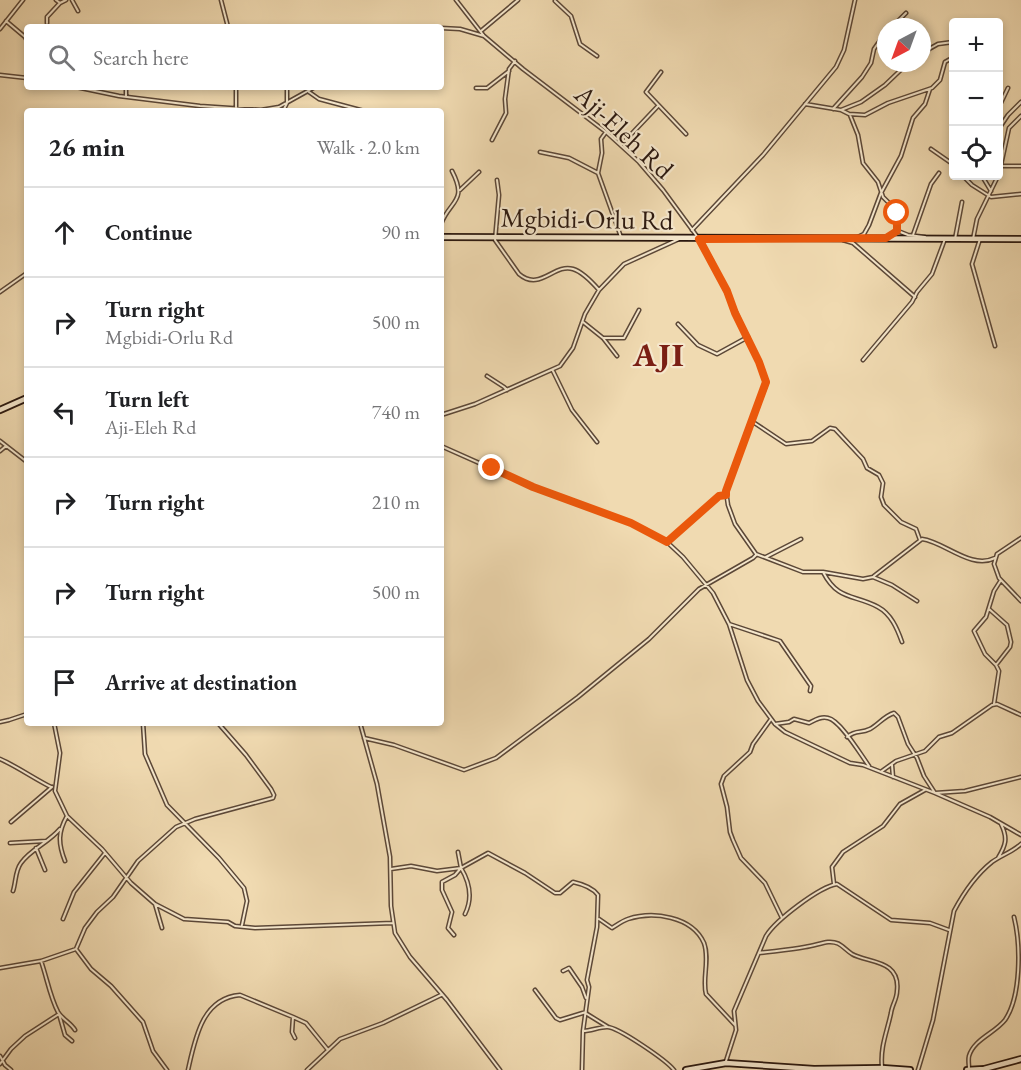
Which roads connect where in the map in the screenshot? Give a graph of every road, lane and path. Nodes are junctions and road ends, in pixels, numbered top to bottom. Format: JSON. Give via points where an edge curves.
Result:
{"nodes":[{"id":1,"x":23,"y":0,"type":"edge"},
{"id":2,"x":56,"y":0,"type":"edge"},
{"id":3,"x":66,"y":0,"type":"edge"},
{"id":4,"x":72,"y":0,"type":"edge"},
{"id":5,"x":221,"y":0,"type":"edge"},
{"id":6,"x":456,"y":0,"type":"edge"},
{"id":7,"x":518,"y":0,"type":"edge"},
{"id":8,"x":555,"y":0,"type":"edge"},
{"id":9,"x":855,"y":0,"type":"edge"},
{"id":10,"x":60,"y":3,"type":"junction"},
{"id":11,"x":78,"y":11,"type":"dead end"},
{"id":12,"x":906,"y":13,"type":"dead end"},
{"id":13,"x":901,"y":18,"type":"edge"},
{"id":14,"x":6,"y":21,"type":"junction"},
{"id":15,"x":46,"y":23,"type":"dead end"},
{"id":16,"x":227,"y":24,"type":"edge"},
{"id":17,"x":444,"y":28,"type":"edge"},
{"id":18,"x":0,"y":29,"type":"edge"},
{"id":19,"x":481,"y":31,"type":"junction"},
{"id":20,"x":24,"y":36,"type":"edge"},
{"id":21,"x":484,"y":36,"type":"junction"},
{"id":22,"x":949,"y":43,"type":"edge"},
{"id":23,"x":877,"y":45,"type":"edge"},
{"id":24,"x":931,"y":48,"type":"edge"},
{"id":25,"x":597,"y":56,"type":"dead end"},
{"id":26,"x":949,"y":60,"type":"edge"},
{"id":27,"x":514,"y":61,"type":"junction"},
{"id":28,"x":509,"y":71,"type":"junction"},
{"id":29,"x":661,"y":72,"type":"dead end"},
{"id":30,"x":899,"y":72,"type":"edge"},
{"id":31,"x":0,"y":75,"type":"edge"},
{"id":32,"x":24,"y":78,"type":"edge"},
{"id":33,"x":476,"y":88,"type":"dead end"},
{"id":34,"x":1008,"y":88,"type":"dead end"},
{"id":35,"x":930,"y":89,"type":"junction"},
{"id":36,"x":92,"y":90,"type":"edge"},
{"id":37,"x":126,"y":90,"type":"edge"},
{"id":38,"x":237,"y":90,"type":"edge"},
{"id":39,"x":287,"y":90,"type":"edge"},
{"id":40,"x":311,"y":90,"type":"edge"},
{"id":41,"x":98,"y":91,"type":"joint"},
{"id":42,"x":309,"y":92,"type":"junction"},
{"id":43,"x":1003,"y":96,"type":"edge"},
{"id":44,"x":126,"y":97,"type":"junction"},
{"id":45,"x":1021,"y":102,"type":"edge"},
{"id":46,"x":287,"y":103,"type":"junction"},
{"id":47,"x":805,"y":104,"type":"junction"},
{"id":48,"x":658,"y":106,"type":"junction"},
{"id":49,"x":217,"y":108,"type":"edge"},
{"id":50,"x":236,"y":108,"type":"edge"},
{"id":51,"x":273,"y":108,"type":"edge"},
{"id":52,"x":284,"y":108,"type":"edge"},
{"id":53,"x":353,"y":108,"type":"edge"},
{"id":54,"x":833,"y":109,"type":"junction"},
{"id":55,"x":840,"y":110,"type":"junction"},
{"id":56,"x":849,"y":114,"type":"junction"},
{"id":57,"x":1021,"y":116,"type":"edge"},
{"id":58,"x":1001,"y":126,"type":"edge"},
{"id":59,"x":606,"y":132,"type":"junction"},
{"id":60,"x":686,"y":134,"type":"dead end"},
{"id":61,"x":492,"y":140,"type":"dead end"},
{"id":62,"x":621,"y":145,"type":"junction"},
{"id":63,"x":931,"y":149,"type":"dead end"},
{"id":64,"x":540,"y":152,"type":"dead end"},
{"id":65,"x":1003,"y":161,"type":"edge"},
{"id":66,"x":949,"y":162,"type":"edge"},
{"id":67,"x":1003,"y":166,"type":"edge"},
{"id":68,"x":1021,"y":166,"type":"edge"},
{"id":69,"x":452,"y":171,"type":"dead end"},
{"id":70,"x":479,"y":172,"type":"dead end"},
{"id":71,"x":598,"y":173,"type":"junction"},
{"id":72,"x":939,"y":173,"type":"dead end"},
{"id":73,"x":497,"y":180,"type":"dead end"},
{"id":74,"x":967,"y":180,"type":"edge"},
{"id":75,"x":984,"y":180,"type":"edge"},
{"id":76,"x":996,"y":180,"type":"edge"},
{"id":77,"x":460,"y":190,"type":"junction"},
{"id":78,"x":991,"y":191,"type":"junction"},
{"id":79,"x":881,"y":193,"type":"junction"},
{"id":80,"x":1021,"y":194,"type":"edge"},
{"id":81,"x":988,"y":196,"type":"junction"},
{"id":82,"x":962,"y":202,"type":"dead end"},
{"id":83,"x":444,"y":216,"type":"edge"},
{"id":84,"x":691,"y":231,"type":"junction"},
{"id":85,"x":897,"y":231,"type":"junction"},
{"id":86,"x":913,"y":236,"type":"junction"},
{"id":87,"x":444,"y":237,"type":"edge"},
{"id":88,"x":495,"y":237,"type":"junction"},
{"id":89,"x":621,"y":238,"type":"junction"},
{"id":90,"x":837,"y":238,"type":"junction"},
{"id":91,"x":855,"y":238,"type":"junction"},
{"id":92,"x":886,"y":238,"type":"junction"},
{"id":93,"x":679,"y":239,"type":"junction"},
{"id":94,"x":699,"y":239,"type":"junction"},
{"id":95,"x":936,"y":239,"type":"junction"},
{"id":96,"x":945,"y":239,"type":"junction"},
{"id":97,"x":955,"y":239,"type":"junction"},
{"id":98,"x":973,"y":239,"type":"junction"},
{"id":99,"x":980,"y":239,"type":"junction"},
{"id":100,"x":1021,"y":239,"type":"edge"},
{"id":101,"x":24,"y":275,"type":"edge"},
{"id":102,"x":599,"y":290,"type":"junction"},
{"id":103,"x":0,"y":292,"type":"edge"},
{"id":104,"x":915,"y":297,"type":"junction"},
{"id":105,"x":639,"y":310,"type":"dead end"},
{"id":106,"x":583,"y":322,"type":"junction"},
{"id":107,"x":678,"y":324,"type":"dead end"},
{"id":108,"x":748,"y":337,"type":"junction"},
{"id":109,"x":603,"y":338,"type":"junction"},
{"id":110,"x":995,"y":346,"type":"dead end"},
{"id":111,"x":617,"y":357,"type":"dead end"},
{"id":112,"x":863,"y":360,"type":"dead end"},
{"id":113,"x":553,"y":370,"type":"junction"},
{"id":114,"x":487,"y":376,"type":"dead end"},
{"id":115,"x":507,"y":390,"type":"junction"},
{"id":116,"x":24,"y":399,"type":"edge"},
{"id":117,"x":0,"y":410,"type":"edge"},
{"id":118,"x":444,"y":414,"type":"edge"},
{"id":119,"x":753,"y":422,"type":"junction"},
{"id":120,"x":0,"y":441,"type":"edge"},
{"id":121,"x":597,"y":442,"type":"dead end"},
{"id":122,"x":6,"y":446,"type":"junction"},
{"id":123,"x":444,"y":447,"type":"edge"},
{"id":124,"x":0,"y":451,"type":"edge"},
{"id":125,"x":24,"y":460,"type":"edge"},
{"id":126,"x":726,"y":495,"type":"junction"},
{"id":127,"x":1021,"y":538,"type":"edge"},
{"id":128,"x":801,"y":539,"type":"dead end"},
{"id":129,"x":920,"y":540,"type":"junction"},
{"id":130,"x":667,"y":542,"type":"junction"},
{"id":131,"x":756,"y":554,"type":"junction"},
{"id":132,"x":766,"y":557,"type":"junction"},
{"id":133,"x":995,"y":558,"type":"junction"},
{"id":134,"x":822,"y":572,"type":"junction"},
{"id":135,"x":873,"y":577,"type":"junction"},
{"id":136,"x":1001,"y":580,"type":"junction"},
{"id":137,"x":708,"y":585,"type":"junction"},
{"id":138,"x":917,"y":601,"type":"dead end"},
{"id":139,"x":1021,"y":601,"type":"edge"},
{"id":140,"x":989,"y":609,"type":"junction"},
{"id":141,"x":729,"y":624,"type":"junction"},
{"id":142,"x":902,"y":642,"type":"dead end"},
{"id":143,"x":996,"y":664,"type":"junction"},
{"id":144,"x":810,"y":691,"type":"dead end"},
{"id":145,"x":994,"y":704,"type":"junction"},
{"id":146,"x":24,"y":715,"type":"edge"},
{"id":147,"x":1021,"y":715,"type":"edge"},
{"id":148,"x":771,"y":718,"type":"junction"},
{"id":149,"x":0,"y":722,"type":"edge"},
{"id":150,"x":775,"y":724,"type":"junction"},
{"id":151,"x":55,"y":726,"type":"edge"},
{"id":152,"x":143,"y":726,"type":"edge"},
{"id":153,"x":220,"y":726,"type":"edge"},
{"id":154,"x":361,"y":726,"type":"edge"},
{"id":155,"x":848,"y":737,"type":"junction"},
{"id":156,"x":364,"y":738,"type":"junction"},
{"id":157,"x":914,"y":755,"type":"junction"},
{"id":158,"x":0,"y":759,"type":"edge"},
{"id":159,"x":892,"y":764,"type":"junction"},
{"id":160,"x":871,"y":768,"type":"junction"},
{"id":161,"x":881,"y":771,"type":"junction"},
{"id":162,"x":893,"y":777,"type":"junction"},
{"id":163,"x":1021,"y":777,"type":"edge"},
{"id":164,"x":53,"y":786,"type":"junction"},
{"id":165,"x":925,"y":790,"type":"junction"},
{"id":166,"x":935,"y":793,"type":"junction"},
{"id":167,"x":67,"y":816,"type":"junction"},
{"id":168,"x":11,"y":822,"type":"dead end"},
{"id":169,"x":184,"y":823,"type":"junction"},
{"id":170,"x":1001,"y":825,"type":"junction"},
{"id":171,"x":60,"y":829,"type":"junction"},
{"id":172,"x":1021,"y":835,"type":"edge"},
{"id":173,"x":49,"y":840,"type":"junction"},
{"id":174,"x":10,"y":843,"type":"dead end"},
{"id":175,"x":1021,"y":844,"type":"edge"},
{"id":176,"x":36,"y":848,"type":"junction"},
{"id":177,"x":458,"y":852,"type":"dead end"},
{"id":178,"x":105,"y":853,"type":"junction"},
{"id":179,"x":998,"y":858,"type":"junction"},
{"id":180,"x":64,"y":861,"type":"dead end"},
{"id":181,"x":461,"y":868,"type":"junction"},
{"id":182,"x":391,"y":869,"type":"junction"},
{"id":183,"x":45,"y":870,"type":"dead end"},
{"id":184,"x":125,"y":877,"type":"junction"},
{"id":185,"x":834,"y":884,"type":"junction"},
{"id":186,"x":13,"y":891,"type":"dead end"},
{"id":187,"x":155,"y":904,"type":"junction"},
{"id":188,"x":465,"y":914,"type":"dead end"},
{"id":189,"x":1014,"y":917,"type":"dead end"},
{"id":190,"x":782,"y":918,"type":"junction"},
{"id":191,"x":63,"y":919,"type":"dead end"},
{"id":192,"x":598,"y":919,"type":"junction"},
{"id":193,"x":393,"y":922,"type":"junction"},
{"id":194,"x":242,"y":925,"type":"junction"},
{"id":195,"x":162,"y":928,"type":"dead end"},
{"id":196,"x":949,"y":930,"type":"junction"},
{"id":197,"x":454,"y":935,"type":"dead end"},
{"id":198,"x":76,"y":948,"type":"junction"},
{"id":199,"x":759,"y":953,"type":"junction"},
{"id":200,"x":42,"y":961,"type":"junction"},
{"id":201,"x":0,"y":968,"type":"edge"},
{"id":202,"x":563,"y":971,"type":"dead end"},
{"id":203,"x":535,"y":990,"type":"dead end"},
{"id":204,"x":441,"y":994,"type":"junction"},
{"id":205,"x":586,"y":998,"type":"junction"},
{"id":206,"x":586,"y":1007,"type":"junction"},
{"id":207,"x":586,"y":1013,"type":"junction"},
{"id":208,"x":59,"y":1014,"type":"junction"},
{"id":209,"x":592,"y":1016,"type":"junction"},
{"id":210,"x":293,"y":1017,"type":"junction"},
{"id":211,"x":735,"y":1025,"type":"junction"},
{"id":212,"x":608,"y":1027,"type":"junction"},
{"id":213,"x":75,"y":1030,"type":"dead end"},
{"id":214,"x":583,"y":1031,"type":"junction"},
{"id":215,"x":295,"y":1038,"type":"dead end"},
{"id":216,"x":72,"y":1041,"type":"dead end"},
{"id":217,"x":328,"y":1050,"type":"junction"},
{"id":218,"x":0,"y":1056,"type":"edge"},
{"id":219,"x":1021,"y":1059,"type":"edge"},
{"id":220,"x":3,"y":1061,"type":"junction"},
{"id":221,"x":726,"y":1062,"type":"junction"},
{"id":222,"x":732,"y":1063,"type":"junction"},
{"id":223,"x":0,"y":1064,"type":"edge"},
{"id":224,"x":6,"y":1068,"type":"edge"},
{"id":225,"x":882,"y":1069,"type":"edge"},
{"id":226,"x":984,"y":1069,"type":"edge"},
{"id":227,"x":11,"y":1070,"type":"edge"},
{"id":228,"x":167,"y":1070,"type":"edge"},
{"id":229,"x":188,"y":1070,"type":"edge"},
{"id":230,"x":307,"y":1070,"type":"edge"},
{"id":231,"x":500,"y":1070,"type":"edge"},
{"id":232,"x":582,"y":1070,"type":"edge"},
{"id":233,"x":674,"y":1070,"type":"edge"},
{"id":234,"x":686,"y":1070,"type":"edge"},
{"id":235,"x":733,"y":1070,"type":"edge"},
{"id":236,"x":910,"y":1070,"type":"edge"},
{"id":237,"x":918,"y":1070,"type":"edge"},
{"id":238,"x":968,"y":1070,"type":"edge"}],
"edges":[{"from":1,"to":14,"type":"street"},
{"from":2,"to":10,"type":"street"},
{"from":3,"to":10,"type":"street"},
{"from":4,"to":11,"type":"street"},
{"from":5,"to":16,"type":"street"},
{"from":6,"to":19,"type":"street","name":"Aji-Eleh Rd"},
{"from":7,"to":19,"type":"street"},
{"from":8,"to":25,"type":"street","via":[[571,16],[580,44]]},
{"from":9,"to":47,"type":"street","via":[[844,50],[836,67]]},
{"from":10,"to":15,"type":"street"},
{"from":12,"to":13,"type":"street"},
{"from":14,"to":18,"type":"street"},
{"from":14,"to":20,"type":"street"},
{"from":17,"to":21,"type":"street"},
{"from":19,"to":21,"type":"street","name":"Aji-Eleh Rd"},
{"from":21,"to":27,"type":"street","name":"Aji-Eleh Rd"},
{"from":22,"to":24,"type":"street"},
{"from":23,"to":54,"type":"street","via":[[862,77]]},
{"from":26,"to":35,"type":"street","via":[[940,80]]},
{"from":27,"to":28,"type":"street"},
{"from":27,"to":59,"type":"street","name":"Aji-Eleh Rd"},
{"from":28,"to":33,"type":"street","via":[[487,88]]},
{"from":28,"to":61,"type":"street","via":[[506,113]]},
{"from":29,"to":48,"type":"street","via":[[646,92]]},
{"from":30,"to":55,"type":"street","via":[[861,102]]},
{"from":31,"to":32,"type":"street"},
{"from":34,"to":43,"type":"street"},
{"from":35,"to":56,"type":"street","via":[[865,115]]},
{"from":35,"to":79,"type":"street","via":[[925,104],[913,118],[901,156]]},
{"from":36,"to":41,"type":"street"},
{"from":37,"to":44,"type":"street"},
{"from":38,"to":50,"type":"street"},
{"from":39,"to":46,"type":"street"},
{"from":40,"to":42,"type":"street"},
{"from":41,"to":44,"type":"street"},
{"from":42,"to":46,"type":"street"},
{"from":42,"to":53,"type":"street","via":[[319,99]]},
{"from":44,"to":49,"type":"street"},
{"from":45,"to":58,"type":"street"},
{"from":46,"to":51,"type":"street"},
{"from":46,"to":52,"type":"street"},
{"from":47,"to":54,"type":"street"},
{"from":47,"to":84,"type":"street"},
{"from":48,"to":60,"type":"street"},
{"from":48,"to":62,"type":"street"},
{"from":54,"to":55,"type":"street"},
{"from":55,"to":56,"type":"street"},
{"from":56,"to":79,"type":"street","via":[[863,163],[878,182]]},
{"from":57,"to":65,"type":"street","via":[[1010,128]]},
{"from":59,"to":62,"type":"street","name":"Aji-Eleh Rd"},
{"from":59,"to":71,"type":"street","via":[[601,139]]},
{"from":62,"to":84,"type":"street","name":"Aji-Eleh Rd","via":[[663,190]]},
{"from":63,"to":66,"type":"street"},
{"from":64,"to":71,"type":"street","via":[[569,158]]},
{"from":67,"to":68,"type":"street"},
{"from":69,"to":77,"type":"street"},
{"from":70,"to":77,"type":"street"},
{"from":71,"to":89,"type":"street"},
{"from":72,"to":86,"type":"street","via":[[931,184]]},
{"from":73,"to":88,"type":"street"},
{"from":74,"to":81,"type":"street"},
{"from":75,"to":78,"type":"street"},
{"from":76,"to":78,"type":"street"},
{"from":77,"to":83,"type":"street"},
{"from":78,"to":81,"type":"street"},
{"from":79,"to":85,"type":"street","via":[[895,209]]},
{"from":79,"to":91,"type":"street","via":[[864,234]]},
{"from":80,"to":81,"type":"street"},
{"from":81,"to":98,"type":"street"},
{"from":82,"to":97,"type":"street"},
{"from":84,"to":94,"type":"street","name":"Aji-Eleh Rd"},
{"from":85,"to":86,"type":"street"},
{"from":85,"to":92,"type":"street"},
{"from":86,"to":95,"type":"street"},
{"from":87,"to":88,"type":"main road","name":"Mgbidi-Orlu Rd"},
{"from":88,"to":89,"type":"main road","name":"Mgbidi-Orlu Rd"},
{"from":88,"to":102,"type":"street","via":[[498,247],[523,277],[540,279],[562,269],[573,269]]},
{"from":89,"to":93,"type":"main road","name":"Mgbidi-Orlu Rd"},
{"from":90,"to":91,"type":"main road","name":"Mgbidi-Orlu Rd"},
{"from":90,"to":94,"type":"main road","name":"Mgbidi-Orlu Rd"},
{"from":90,"to":104,"type":"street","via":[[854,243]]},
{"from":91,"to":92,"type":"main road","name":"Mgbidi-Orlu Rd"},
{"from":92,"to":95,"type":"main road","name":"Mgbidi-Orlu Rd"},
{"from":93,"to":94,"type":"main road","name":"Mgbidi-Orlu Rd"},
{"from":93,"to":102,"type":"street","via":[[624,264]]},
{"from":94,"to":108,"type":"street","name":"Aji-Eleh Rd"},
{"from":95,"to":96,"type":"main road","name":"Mgbidi-Orlu Rd"},
{"from":96,"to":97,"type":"main road","name":"Mgbidi-Orlu Rd"},
{"from":96,"to":104,"type":"street","via":[[932,274]]},
{"from":97,"to":98,"type":"main road","name":"Mgbidi-Orlu Rd"},
{"from":98,"to":99,"type":"main road","name":"Mgbidi-Orlu Rd"},
{"from":99,"to":100,"type":"main road","name":"Mgbidi-Orlu Rd"},
{"from":99,"to":110,"type":"street","via":[[972,264]]},
{"from":101,"to":103,"type":"street"},
{"from":102,"to":106,"type":"street"},
{"from":104,"to":112,"type":"street"},
{"from":105,"to":109,"type":"street","via":[[624,338]]},
{"from":106,"to":109,"type":"street"},
{"from":106,"to":113,"type":"street","via":[[573,348]]},
{"from":107,"to":108,"type":"street","via":[[698,345],[717,354]]},
{"from":108,"to":119,"type":"street","name":"Aji-Eleh Rd","via":[[766,382]]},
{"from":109,"to":111,"type":"street"},
{"from":113,"to":115,"type":"street"},
{"from":113,"to":121,"type":"street","via":[[572,410]]},
{"from":114,"to":115,"type":"street"},
{"from":115,"to":118,"type":"street"},
{"from":116,"to":117,"type":"main road"},
{"from":119,"to":126,"type":"street","name":"Aji-Eleh Rd"},
{"from":119,"to":129,"type":"street","via":[[786,444],[812,441],[830,428],[835,429],[867,468],[879,475],[884,505],[916,529]]},
{"from":120,"to":122,"type":"street"},
{"from":122,"to":124,"type":"street"},
{"from":122,"to":125,"type":"street"},
{"from":123,"to":130,"type":"street","via":[[533,487],[631,523]]},
{"from":126,"to":130,"type":"street","via":[[719,496]]},
{"from":126,"to":131,"type":"street","via":[[735,524]]},
{"from":127,"to":133,"type":"street"},
{"from":128,"to":132,"type":"street"},
{"from":129,"to":133,"type":"street","via":[[981,561]]},
{"from":129,"to":135,"type":"street"},
{"from":130,"to":137,"type":"street"},
{"from":131,"to":132,"type":"street"},
{"from":131,"to":137,"type":"street"},
{"from":132,"to":134,"type":"street","via":[[803,572]]},
{"from":133,"to":136,"type":"street","via":[[994,567]]},
{"from":134,"to":135,"type":"street"},
{"from":134,"to":142,"type":"street","via":[[833,588],[883,610]]},
{"from":135,"to":138,"type":"street"},
{"from":136,"to":139,"type":"street"},
{"from":136,"to":140,"type":"street"},
{"from":137,"to":141,"type":"street"},
{"from":137,"to":156,"type":"street","via":[[578,697],[496,758],[464,770]]},
{"from":140,"to":143,"type":"street","via":[[974,631],[985,654]]},
{"from":140,"to":143,"type":"street","via":[[1006,625],[1011,642]]},
{"from":141,"to":144,"type":"street","via":[[780,641],[811,686]]},
{"from":141,"to":148,"type":"street","via":[[747,680]]},
{"from":143,"to":145,"type":"street","via":[[999,676]]},
{"from":145,"to":147,"type":"street"},
{"from":145,"to":157,"type":"street"},
{"from":146,"to":149,"type":"street"},
{"from":148,"to":150,"type":"street"},
{"from":148,"to":190,"type":"street","via":[[750,752],[721,783],[730,832],[741,858],[765,883]]},
{"from":150,"to":155,"type":"street","via":[[829,718]]},
{"from":150,"to":160,"type":"street","via":[[850,763]]},
{"from":151,"to":164,"type":"street","via":[[60,753]]},
{"from":152,"to":169,"type":"street","via":[[148,763],[166,805]]},
{"from":153,"to":169,"type":"street","via":[[274,797]]},
{"from":154,"to":156,"type":"street"},
{"from":155,"to":157,"type":"street","via":[[854,731],[872,728],[894,713]]},
{"from":155,"to":160,"type":"street"},
{"from":156,"to":182,"type":"street","via":[[377,784]]},
{"from":157,"to":159,"type":"street"},
{"from":157,"to":166,"type":"street"},
{"from":158,"to":164,"type":"street","via":[[40,783]]},
{"from":159,"to":161,"type":"street"},
{"from":159,"to":162,"type":"street"},
{"from":160,"to":161,"type":"street"},
{"from":161,"to":162,"type":"street"},
{"from":162,"to":165,"type":"street"},
{"from":163,"to":166,"type":"street","via":[[966,791]]},
{"from":164,"to":167,"type":"street"},
{"from":164,"to":168,"type":"street"},
{"from":165,"to":166,"type":"street"},
{"from":165,"to":185,"type":"street","via":[[900,804],[884,826],[843,852],[832,867]]},
{"from":166,"to":170,"type":"street"},
{"from":167,"to":171,"type":"street"},
{"from":167,"to":178,"type":"street"},
{"from":169,"to":184,"type":"street","via":[[138,861]]},
{"from":169,"to":194,"type":"street","via":[[244,888],[247,901]]},
{"from":170,"to":172,"type":"street"},
{"from":170,"to":179,"type":"street","via":[[1006,840]]},
{"from":171,"to":173,"type":"street"},
{"from":171,"to":180,"type":"street"},
{"from":173,"to":174,"type":"street"},
{"from":173,"to":176,"type":"street"},
{"from":175,"to":179,"type":"street"},
{"from":176,"to":183,"type":"street"},
{"from":176,"to":186,"type":"street","via":[[19,865]]},
{"from":177,"to":181,"type":"street"},
{"from":178,"to":184,"type":"street"},
{"from":178,"to":191,"type":"street","via":[[74,891]]},
{"from":179,"to":196,"type":"street","via":[[960,900]]},
{"from":181,"to":182,"type":"street"},
{"from":181,"to":188,"type":"street","via":[[469,884],[470,904]]},
{"from":181,"to":192,"type":"street","via":[[488,853],[555,893],[572,882],[581,884],[598,894]]},
{"from":181,"to":197,"type":"street","via":[[442,882],[452,912],[448,928]]},
{"from":182,"to":193,"type":"street"},
{"from":184,"to":187,"type":"street"},
{"from":184,"to":198,"type":"street","via":[[85,928]]},
{"from":185,"to":190,"type":"street"},
{"from":185,"to":196,"type":"street","via":[[891,920],[930,923]]},
{"from":187,"to":194,"type":"street","via":[[184,919]]},
{"from":187,"to":195,"type":"street"},
{"from":189,"to":238,"type":"street","via":[[1019,964],[1016,1002],[1005,1020],[974,1047],[968,1058]]},
{"from":190,"to":199,"type":"street","via":[[771,927]]},
{"from":192,"to":205,"type":"street"},
{"from":192,"to":211,"type":"street","via":[[612,928],[639,916],[674,918],[688,924],[704,943],[706,994]]},
{"from":193,"to":194,"type":"street","via":[[255,928]]},
{"from":193,"to":204,"type":"street","via":[[403,948]]},
{"from":196,"to":237,"type":"street","via":[[936,1003]]},
{"from":198,"to":200,"type":"street"},
{"from":198,"to":228,"type":"street","via":[[143,1022],[153,1051]]},
{"from":199,"to":211,"type":"street","via":[[734,1011]]},
{"from":199,"to":225,"type":"street","via":[[837,943],[852,954],[889,968],[898,989],[883,1039]]},
{"from":200,"to":201,"type":"street"},
{"from":200,"to":208,"type":"street"},
{"from":202,"to":205,"type":"street","via":[[569,968]]},
{"from":203,"to":207,"type":"street","via":[[560,1020]]},
{"from":204,"to":217,"type":"street","via":[[340,1039]]},
{"from":204,"to":231,"type":"street"},
{"from":205,"to":206,"type":"street"},
{"from":206,"to":207,"type":"street"},
{"from":206,"to":209,"type":"street"},
{"from":207,"to":209,"type":"street"},
{"from":207,"to":214,"type":"street"},
{"from":208,"to":213,"type":"street"},
{"from":208,"to":216,"type":"street"},
{"from":208,"to":220,"type":"street","via":[[25,1036]]},
{"from":209,"to":212,"type":"street"},
{"from":210,"to":215,"type":"street"},
{"from":210,"to":217,"type":"street","via":[[306,1023]]},
{"from":210,"to":229,"type":"street","via":[[240,995],[220,1002],[206,1015]]},
{"from":211,"to":221,"type":"street","via":[[735,1038]]},
{"from":212,"to":214,"type":"street"},
{"from":212,"to":233,"type":"street","via":[[663,1059]]},
{"from":214,"to":232,"type":"street"},
{"from":217,"to":230,"type":"street"},
{"from":218,"to":220,"type":"street"},
{"from":219,"to":226,"type":"main road"},
{"from":220,"to":223,"type":"street"},
{"from":220,"to":224,"type":"street"},
{"from":221,"to":222,"type":"main road"},
{"from":221,"to":234,"type":"main road"},
{"from":222,"to":225,"type":"main road"},
{"from":222,"to":235,"type":"street"},
{"from":224,"to":227,"type":"street"},
{"from":225,"to":236,"type":"main road"},
{"from":226,"to":238,"type":"main road"}]}
